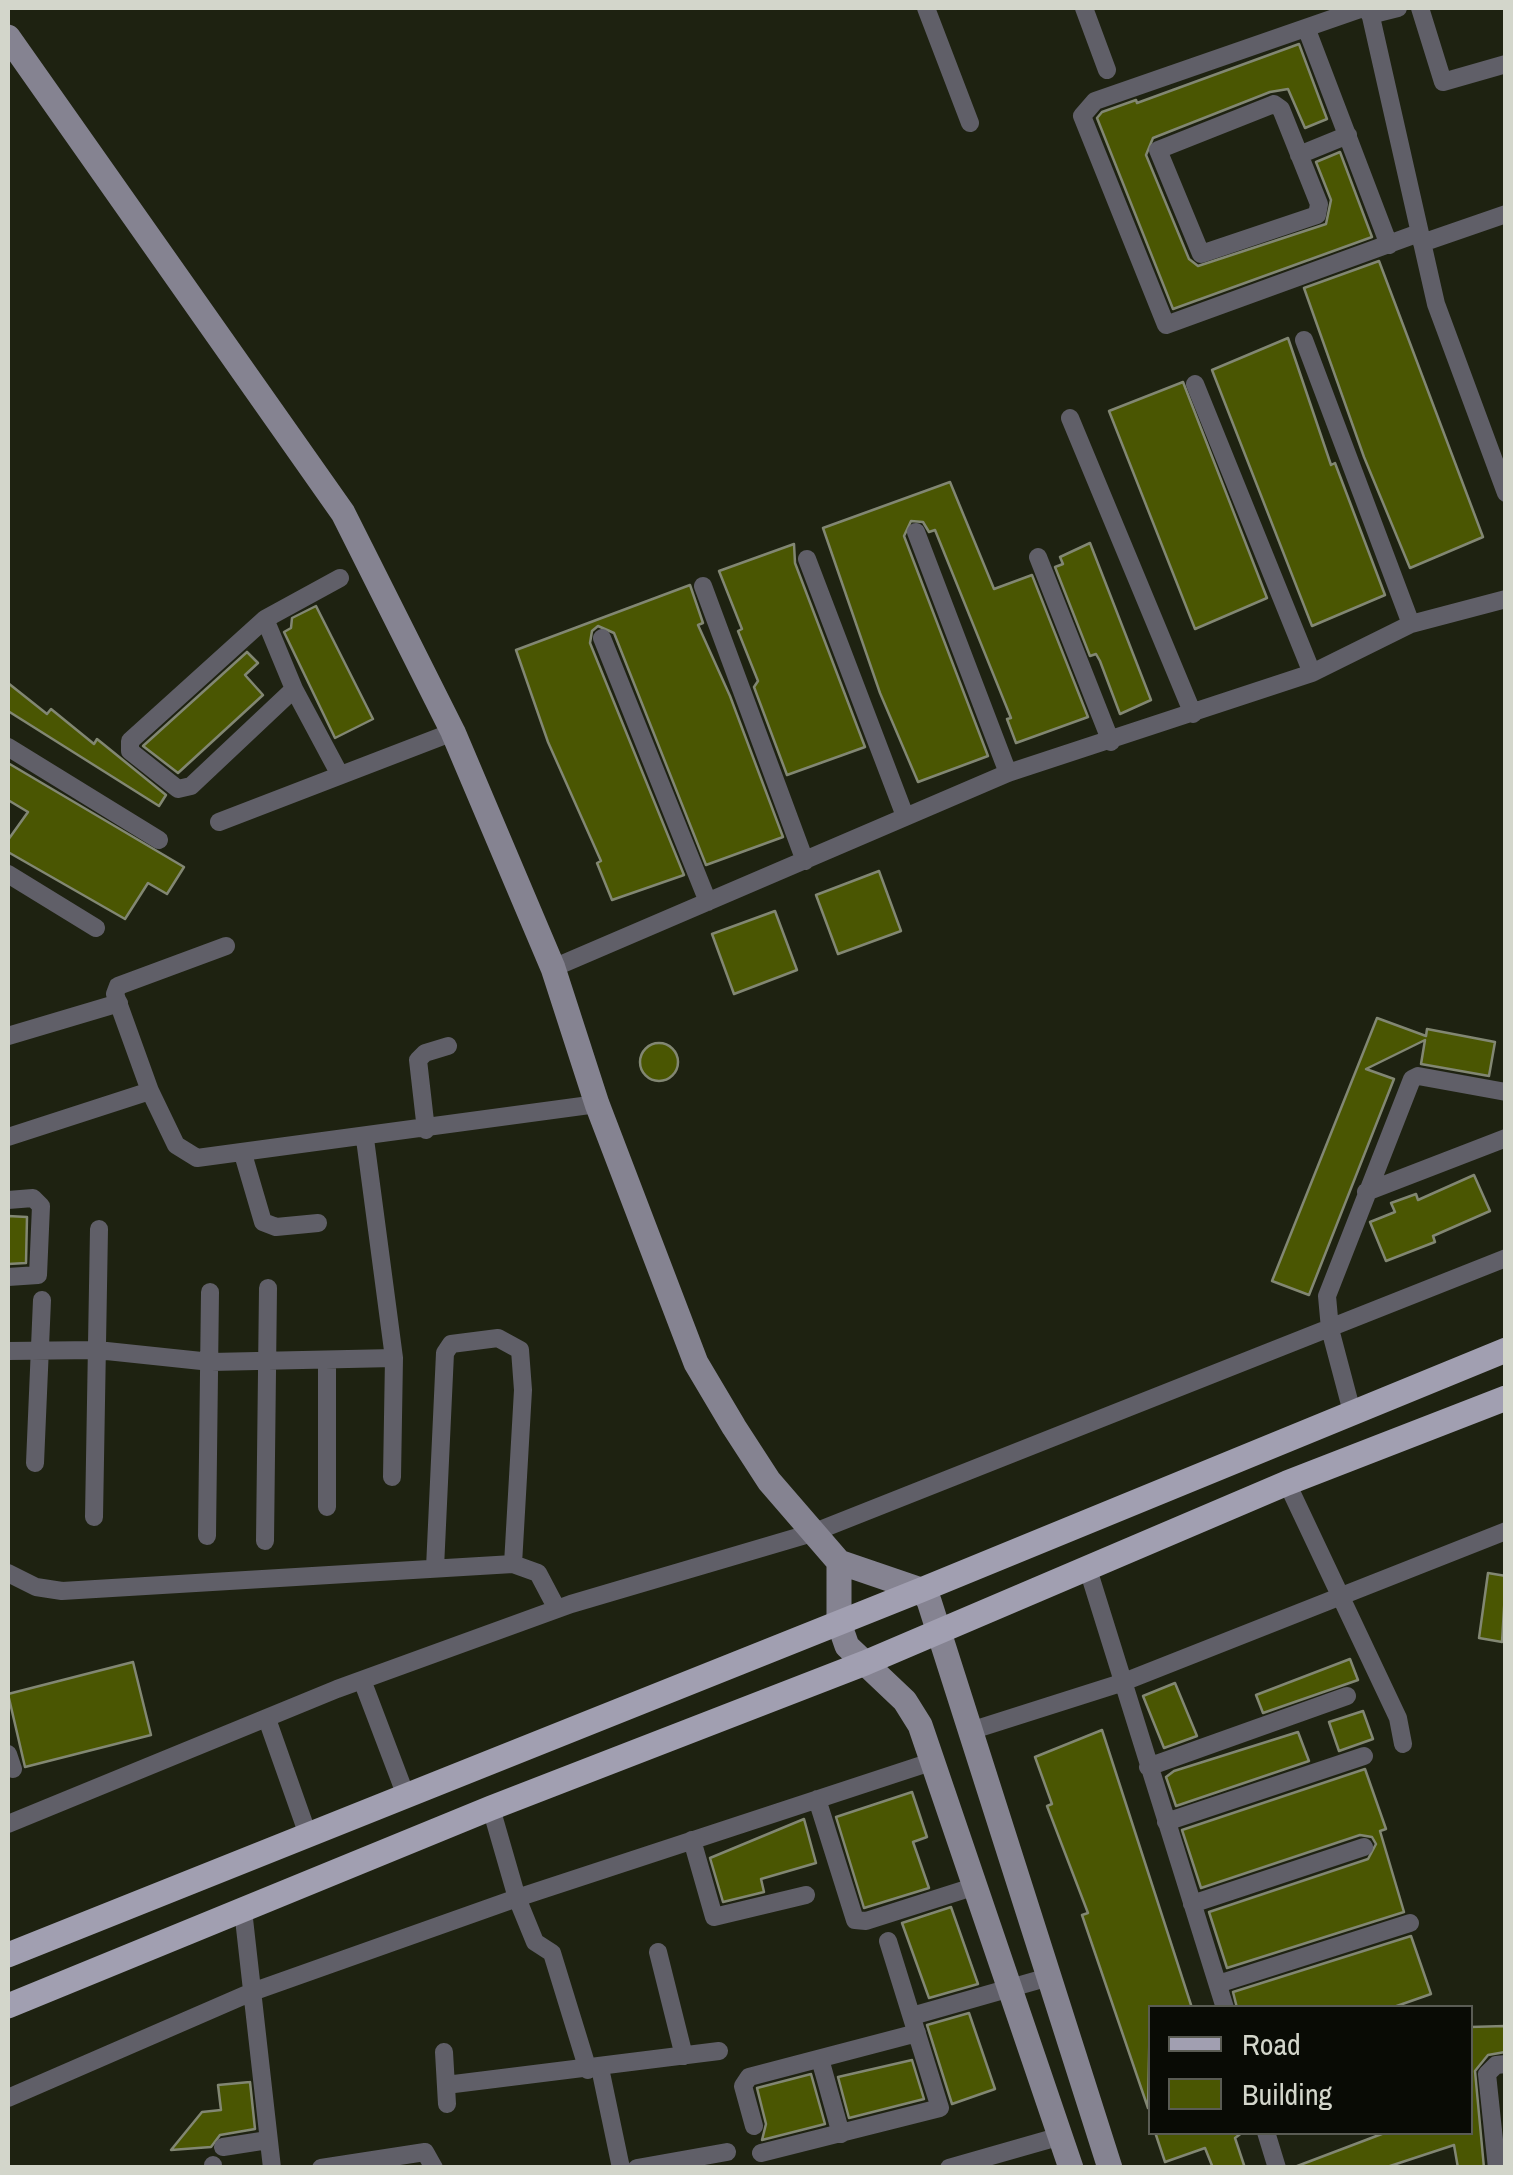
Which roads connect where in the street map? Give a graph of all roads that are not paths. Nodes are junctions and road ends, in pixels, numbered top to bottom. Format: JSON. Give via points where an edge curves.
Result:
{"nodes":[{"id":1,"x":926,"y":8,"type":"edge"},
{"id":2,"x":1084,"y":8,"type":"edge"},
{"id":3,"x":1398,"y":8,"type":"edge"},
{"id":4,"x":1420,"y":8,"type":"edge"},
{"id":5,"x":1367,"y":10,"type":"edge"},
{"id":6,"x":1307,"y":30,"type":"junction"},
{"id":7,"x":8,"y":37,"type":"edge"},
{"id":8,"x":1506,"y":64,"type":"edge"},
{"id":9,"x":1107,"y":70,"type":"dead end"},
{"id":10,"x":970,"y":123,"type":"dead end"},
{"id":11,"x":1348,"y":136,"type":"junction"},
{"id":12,"x":1300,"y":155,"type":"junction"},
{"id":13,"x":1506,"y":214,"type":"edge"},
{"id":14,"x":1420,"y":238,"type":"junction"},
{"id":15,"x":1389,"y":245,"type":"junction"},
{"id":16,"x":1304,"y":340,"type":"dead end"},
{"id":17,"x":1196,"y":384,"type":"dead end"},
{"id":18,"x":1070,"y":418,"type":"dead end"},
{"id":19,"x":1506,"y":493,"type":"edge"},
{"id":20,"x":916,"y":532,"type":"dead end"},
{"id":21,"x":1038,"y":557,"type":"dead end"},
{"id":22,"x":806,"y":559,"type":"dead end"},
{"id":23,"x":340,"y":578,"type":"dead end"},
{"id":24,"x":704,"y":586,"type":"dead end"},
{"id":25,"x":1506,"y":599,"type":"edge"},
{"id":26,"x":266,"y":619,"type":"junction"},
{"id":27,"x":1411,"y":624,"type":"junction"},
{"id":28,"x":602,"y":638,"type":"dead end"},
{"id":29,"x":1312,"y":674,"type":"junction"},
{"id":30,"x":294,"y":689,"type":"junction"},
{"id":31,"x":1193,"y":714,"type":"junction"},
{"id":32,"x":452,"y":732,"type":"junction"},
{"id":33,"x":1111,"y":742,"type":"junction"},
{"id":34,"x":8,"y":748,"type":"edge"},
{"id":35,"x":1008,"y":772,"type":"junction"},
{"id":36,"x":340,"y":775,"type":"junction"},
{"id":37,"x":906,"y":816,"type":"junction"},
{"id":38,"x":219,"y":822,"type":"dead end"},
{"id":39,"x":159,"y":840,"type":"dead end"},
{"id":40,"x":806,"y":861,"type":"junction"},
{"id":41,"x":8,"y":874,"type":"edge"},
{"id":42,"x":708,"y":902,"type":"junction"},
{"id":43,"x":96,"y":928,"type":"dead end"},
{"id":44,"x":226,"y":946,"type":"dead end"},
{"id":45,"x":553,"y":968,"type":"junction"},
{"id":46,"x":119,"y":1003,"type":"junction"},
{"id":47,"x":8,"y":1036,"type":"edge"},
{"id":48,"x":448,"y":1046,"type":"dead end"},
{"id":49,"x":150,"y":1091,"type":"junction"},
{"id":50,"x":1506,"y":1092,"type":"edge"},
{"id":51,"x":597,"y":1104,"type":"junction"},
{"id":52,"x":426,"y":1130,"type":"junction"},
{"id":53,"x":8,"y":1137,"type":"edge"},
{"id":54,"x":1506,"y":1138,"type":"edge"},
{"id":55,"x":365,"y":1139,"type":"junction"},
{"id":56,"x":243,"y":1154,"type":"junction"},
{"id":57,"x":1366,"y":1192,"type":"junction"},
{"id":58,"x":8,"y":1200,"type":"edge"},
{"id":59,"x":318,"y":1223,"type":"dead end"},
{"id":60,"x":100,"y":1229,"type":"dead end"},
{"id":61,"x":1506,"y":1258,"type":"edge"},
{"id":62,"x":8,"y":1277,"type":"edge"},
{"id":63,"x":268,"y":1288,"type":"dead end"},
{"id":64,"x":210,"y":1292,"type":"dead end"},
{"id":65,"x":42,"y":1300,"type":"dead end"},
{"id":66,"x":1330,"y":1328,"type":"junction"},
{"id":67,"x":97,"y":1350,"type":"junction"},
{"id":68,"x":1506,"y":1350,"type":"edge"},
{"id":69,"x":8,"y":1351,"type":"edge"},
{"id":70,"x":36,"y":1352,"type":"junction"},
{"id":71,"x":394,"y":1358,"type":"junction"},
{"id":72,"x":211,"y":1362,"type":"junction"},
{"id":73,"x":269,"y":1362,"type":"junction"},
{"id":74,"x":326,"y":1362,"type":"junction"},
{"id":75,"x":1506,"y":1398,"type":"edge"},
{"id":76,"x":1352,"y":1412,"type":"junction"},
{"id":77,"x":35,"y":1463,"type":"dead end"},
{"id":78,"x":392,"y":1477,"type":"dead end"},
{"id":79,"x":1287,"y":1483,"type":"junction"},
{"id":80,"x":327,"y":1506,"type":"dead end"},
{"id":81,"x":94,"y":1517,"type":"dead end"},
{"id":82,"x":1506,"y":1531,"type":"edge"},
{"id":83,"x":812,"y":1532,"type":"junction"},
{"id":84,"x":206,"y":1536,"type":"dead end"},
{"id":85,"x":265,"y":1541,"type":"dead end"},
{"id":86,"x":839,"y":1562,"type":"junction"},
{"id":87,"x":513,"y":1564,"type":"junction"},
{"id":88,"x":1087,"y":1566,"type":"junction"},
{"id":89,"x":434,"y":1568,"type":"junction"},
{"id":90,"x":8,"y":1574,"type":"edge"},
{"id":91,"x":922,"y":1590,"type":"junction"},
{"id":92,"x":1337,"y":1595,"type":"junction"},
{"id":93,"x":557,"y":1609,"type":"junction"},
{"id":94,"x":840,"y":1623,"type":"junction"},
{"id":95,"x":940,"y":1631,"type":"junction"},
{"id":96,"x":866,"y":1663,"type":"junction"},
{"id":97,"x":362,"y":1680,"type":"junction"},
{"id":98,"x":1121,"y":1683,"type":"junction"},
{"id":99,"x":1347,"y":1696,"type":"dead end"},
{"id":100,"x":267,"y":1719,"type":"junction"},
{"id":101,"x":970,"y":1731,"type":"junction"},
{"id":102,"x":1403,"y":1744,"type":"dead end"},
{"id":103,"x":1364,"y":1756,"type":"dead end"},
{"id":104,"x":934,"y":1761,"type":"junction"},
{"id":105,"x":1148,"y":1767,"type":"junction"},
{"id":106,"x":406,"y":1796,"type":"junction"},
{"id":107,"x":817,"y":1799,"type":"junction"},
{"id":108,"x":492,"y":1808,"type":"junction"},
{"id":109,"x":1166,"y":1822,"type":"junction"},
{"id":110,"x":8,"y":1824,"type":"edge"},
{"id":111,"x":308,"y":1835,"type":"junction"},
{"id":112,"x":692,"y":1840,"type":"junction"},
{"id":113,"x":1364,"y":1847,"type":"dead end"},
{"id":114,"x":976,"y":1886,"type":"junction"},
{"id":115,"x":806,"y":1895,"type":"dead end"},
{"id":116,"x":517,"y":1898,"type":"junction"},
{"id":117,"x":1192,"y":1904,"type":"junction"},
{"id":118,"x":243,"y":1910,"type":"junction"},
{"id":119,"x":1410,"y":1923,"type":"dead end"},
{"id":120,"x":888,"y":1941,"type":"dead end"},
{"id":121,"x":658,"y":1952,"type":"dead end"},
{"id":122,"x":8,"y":1956,"type":"edge"},
{"id":123,"x":1049,"y":1977,"type":"junction"},
{"id":124,"x":1218,"y":1984,"type":"junction"},
{"id":125,"x":1011,"y":1989,"type":"junction"},
{"id":126,"x":252,"y":1992,"type":"junction"},
{"id":127,"x":1224,"y":2005,"type":"edge"},
{"id":128,"x":8,"y":2006,"type":"edge"},
{"id":129,"x":914,"y":2025,"type":"junction"},
{"id":130,"x":719,"y":2051,"type":"dead end"},
{"id":131,"x":444,"y":2052,"type":"dead end"},
{"id":132,"x":684,"y":2056,"type":"junction"},
{"id":133,"x":820,"y":2059,"type":"junction"},
{"id":134,"x":1506,"y":2064,"type":"edge"},
{"id":135,"x":594,"y":2069,"type":"junction"},
{"id":136,"x":8,"y":2098,"type":"edge"},
{"id":137,"x":754,"y":2126,"type":"dead end"},
{"id":138,"x":840,"y":2134,"type":"junction"},
{"id":139,"x":1267,"y":2135,"type":"edge"},
{"id":140,"x":1061,"y":2136,"type":"junction"},
{"id":141,"x":268,"y":2140,"type":"junction"},
{"id":142,"x":224,"y":2146,"type":"dead end"},
{"id":143,"x":727,"y":2152,"type":"dead end"},
{"id":144,"x":761,"y":2153,"type":"dead end"},
{"id":145,"x":379,"y":2163,"type":"edge"},
{"id":146,"x":958,"y":2166,"type":"edge"},
{"id":147,"x":272,"y":2168,"type":"edge"},
{"id":148,"x":321,"y":2168,"type":"edge"},
{"id":149,"x":434,"y":2168,"type":"edge"},
{"id":150,"x":621,"y":2168,"type":"edge"},
{"id":151,"x":637,"y":2168,"type":"edge"},
{"id":152,"x":1071,"y":2168,"type":"edge"},
{"id":153,"x":1110,"y":2168,"type":"edge"},
{"id":154,"x":1277,"y":2168,"type":"edge"},
{"id":155,"x":1498,"y":2168,"type":"edge"}],
"edges":[{"from":1,"to":10,"type":"street"},
{"from":2,"to":9,"type":"street"},
{"from":3,"to":5,"type":"street"},
{"from":4,"to":8,"type":"street","via":[[1443,82]]},
{"from":5,"to":6,"type":"street"},
{"from":5,"to":14,"type":"street"},
{"from":6,"to":11,"type":"street"},
{"from":6,"to":15,"type":"street","via":[[1095,101],[1082,116],[1088,135],[1166,324]]},
{"from":7,"to":32,"type":"street","via":[[344,513]]},
{"from":11,"to":12,"type":"street"},
{"from":11,"to":15,"type":"street"},
{"from":12,"to":12,"type":"street","via":[[1317,215],[1201,254],[1158,155],[1168,143],[1274,104]]},
{"from":13,"to":14,"type":"street"},
{"from":14,"to":15,"type":"street"},
{"from":14,"to":19,"type":"street","via":[[1436,304]]},
{"from":16,"to":27,"type":"street"},
{"from":17,"to":29,"type":"street"},
{"from":18,"to":31,"type":"street"},
{"from":20,"to":35,"type":"street"},
{"from":21,"to":33,"type":"street"},
{"from":22,"to":37,"type":"street"},
{"from":23,"to":26,"type":"street"},
{"from":24,"to":40,"type":"street"},
{"from":25,"to":27,"type":"street"},
{"from":26,"to":30,"type":"street"},
{"from":26,"to":30,"type":"street","via":[[130,741],[130,751],[178,789],[191,786]]},
{"from":27,"to":29,"type":"street"},
{"from":28,"to":42,"type":"street"},
{"from":29,"to":31,"type":"street"},
{"from":30,"to":36,"type":"street"},
{"from":31,"to":33,"type":"street"},
{"from":32,"to":36,"type":"street"},
{"from":32,"to":45,"type":"street"},
{"from":33,"to":35,"type":"street"},
{"from":34,"to":39,"type":"street"},
{"from":35,"to":37,"type":"street"},
{"from":36,"to":38,"type":"street"},
{"from":37,"to":40,"type":"street"},
{"from":40,"to":42,"type":"street"},
{"from":41,"to":43,"type":"street"},
{"from":42,"to":45,"type":"street"},
{"from":44,"to":46,"type":"street","via":[[123,982],[115,994]]},
{"from":45,"to":51,"type":"street"},
{"from":46,"to":47,"type":"street"},
{"from":46,"to":49,"type":"street"},
{"from":48,"to":52,"type":"street","via":[[418,1060]]},
{"from":49,"to":53,"type":"street"},
{"from":49,"to":56,"type":"street","via":[[185,1153]]},
{"from":50,"to":57,"type":"street","via":[[1412,1079]]},
{"from":51,"to":52,"type":"street"},
{"from":51,"to":83,"type":"street","via":[[696,1363],[770,1481]]},
{"from":52,"to":55,"type":"street"},
{"from":54,"to":57,"type":"street"},
{"from":55,"to":56,"type":"street"},
{"from":55,"to":71,"type":"street"},
{"from":56,"to":59,"type":"street","via":[[263,1222]]},
{"from":57,"to":66,"type":"street","via":[[1328,1290]]},
{"from":58,"to":62,"type":"street","via":[[33,1198],[41,1206],[38,1275]]},
{"from":60,"to":67,"type":"street"},
{"from":61,"to":66,"type":"street"},
{"from":63,"to":73,"type":"street"},
{"from":64,"to":72,"type":"street"},
{"from":65,"to":70,"type":"street"},
{"from":66,"to":76,"type":"street"},
{"from":66,"to":83,"type":"street"},
{"from":67,"to":70,"type":"street"},
{"from":67,"to":72,"type":"street"},
{"from":67,"to":81,"type":"street"},
{"from":68,"to":76,"type":"main road"},
{"from":69,"to":70,"type":"street"},
{"from":70,"to":77,"type":"street"},
{"from":71,"to":74,"type":"street"},
{"from":71,"to":78,"type":"street"},
{"from":72,"to":73,"type":"street"},
{"from":72,"to":84,"type":"street"},
{"from":73,"to":74,"type":"street"},
{"from":73,"to":85,"type":"street"},
{"from":74,"to":80,"type":"street"},
{"from":75,"to":79,"type":"main road"},
{"from":76,"to":91,"type":"main road"},
{"from":79,"to":88,"type":"main road"},
{"from":79,"to":92,"type":"street"},
{"from":82,"to":92,"type":"street"},
{"from":83,"to":86,"type":"street"},
{"from":83,"to":93,"type":"street"},
{"from":86,"to":91,"type":"street"},
{"from":86,"to":94,"type":"street"},
{"from":87,"to":89,"type":"street"},
{"from":87,"to":89,"type":"street","via":[[523,1390],[520,1350],[498,1338],[451,1344],[444,1353]]},
{"from":87,"to":93,"type":"street","via":[[538,1573]]},
{"from":88,"to":95,"type":"main road"},
{"from":88,"to":98,"type":"street"},
{"from":89,"to":90,"type":"street","via":[[62,1591]]},
{"from":91,"to":94,"type":"main road"},
{"from":91,"to":95,"type":"street"},
{"from":92,"to":98,"type":"street"},
{"from":92,"to":102,"type":"street","via":[[1398,1718]]},
{"from":93,"to":97,"type":"street"},
{"from":94,"to":96,"type":"street","via":[[847,1646]]},
{"from":94,"to":106,"type":"main road"},
{"from":95,"to":96,"type":"main road"},
{"from":95,"to":101,"type":"street"},
{"from":96,"to":104,"type":"street","via":[[905,1701]]},
{"from":96,"to":108,"type":"main road"},
{"from":97,"to":100,"type":"street"},
{"from":97,"to":106,"type":"street"},
{"from":98,"to":101,"type":"street"},
{"from":98,"to":105,"type":"street"},
{"from":99,"to":105,"type":"street"},
{"from":100,"to":110,"type":"street"},
{"from":100,"to":111,"type":"street"},
{"from":101,"to":123,"type":"street"},
{"from":103,"to":109,"type":"street"},
{"from":104,"to":107,"type":"street"},
{"from":104,"to":114,"type":"street"},
{"from":105,"to":109,"type":"street"},
{"from":106,"to":111,"type":"main road"},
{"from":107,"to":112,"type":"street"},
{"from":107,"to":114,"type":"street","via":[[855,1920]]},
{"from":108,"to":116,"type":"street"},
{"from":108,"to":118,"type":"main road"},
{"from":109,"to":117,"type":"street"},
{"from":111,"to":122,"type":"main road"},
{"from":112,"to":115,"type":"street","via":[[714,1917]]},
{"from":112,"to":116,"type":"street"},
{"from":113,"to":117,"type":"street"},
{"from":114,"to":125,"type":"street"},
{"from":116,"to":126,"type":"street"},
{"from":116,"to":135,"type":"street","via":[[535,1942],[552,1953]]},
{"from":117,"to":124,"type":"street"},
{"from":118,"to":126,"type":"street"},
{"from":118,"to":128,"type":"main road"},
{"from":119,"to":124,"type":"street"},
{"from":120,"to":129,"type":"street"},
{"from":121,"to":132,"type":"street"},
{"from":123,"to":125,"type":"street"},
{"from":123,"to":153,"type":"street"},
{"from":124,"to":127,"type":"street"},
{"from":125,"to":129,"type":"street"},
{"from":125,"to":140,"type":"street"},
{"from":126,"to":136,"type":"street"},
{"from":126,"to":141,"type":"street"},
{"from":129,"to":133,"type":"street"},
{"from":129,"to":138,"type":"street","via":[[940,2108]]},
{"from":130,"to":132,"type":"street"},
{"from":131,"to":135,"type":"street","via":[[446,2094]]},
{"from":132,"to":135,"type":"street"},
{"from":133,"to":137,"type":"street","via":[[745,2079]]},
{"from":133,"to":138,"type":"street"},
{"from":134,"to":155,"type":"street","via":[[1487,2074]]},
{"from":135,"to":150,"type":"street"},
{"from":138,"to":144,"type":"street"},
{"from":139,"to":154,"type":"street"},
{"from":140,"to":146,"type":"street"},
{"from":140,"to":152,"type":"street"},
{"from":141,"to":142,"type":"street"},
{"from":141,"to":147,"type":"street"},
{"from":143,"to":151,"type":"street"},
{"from":145,"to":148,"type":"street"},
{"from":145,"to":149,"type":"street","via":[[425,2152]]}]}
